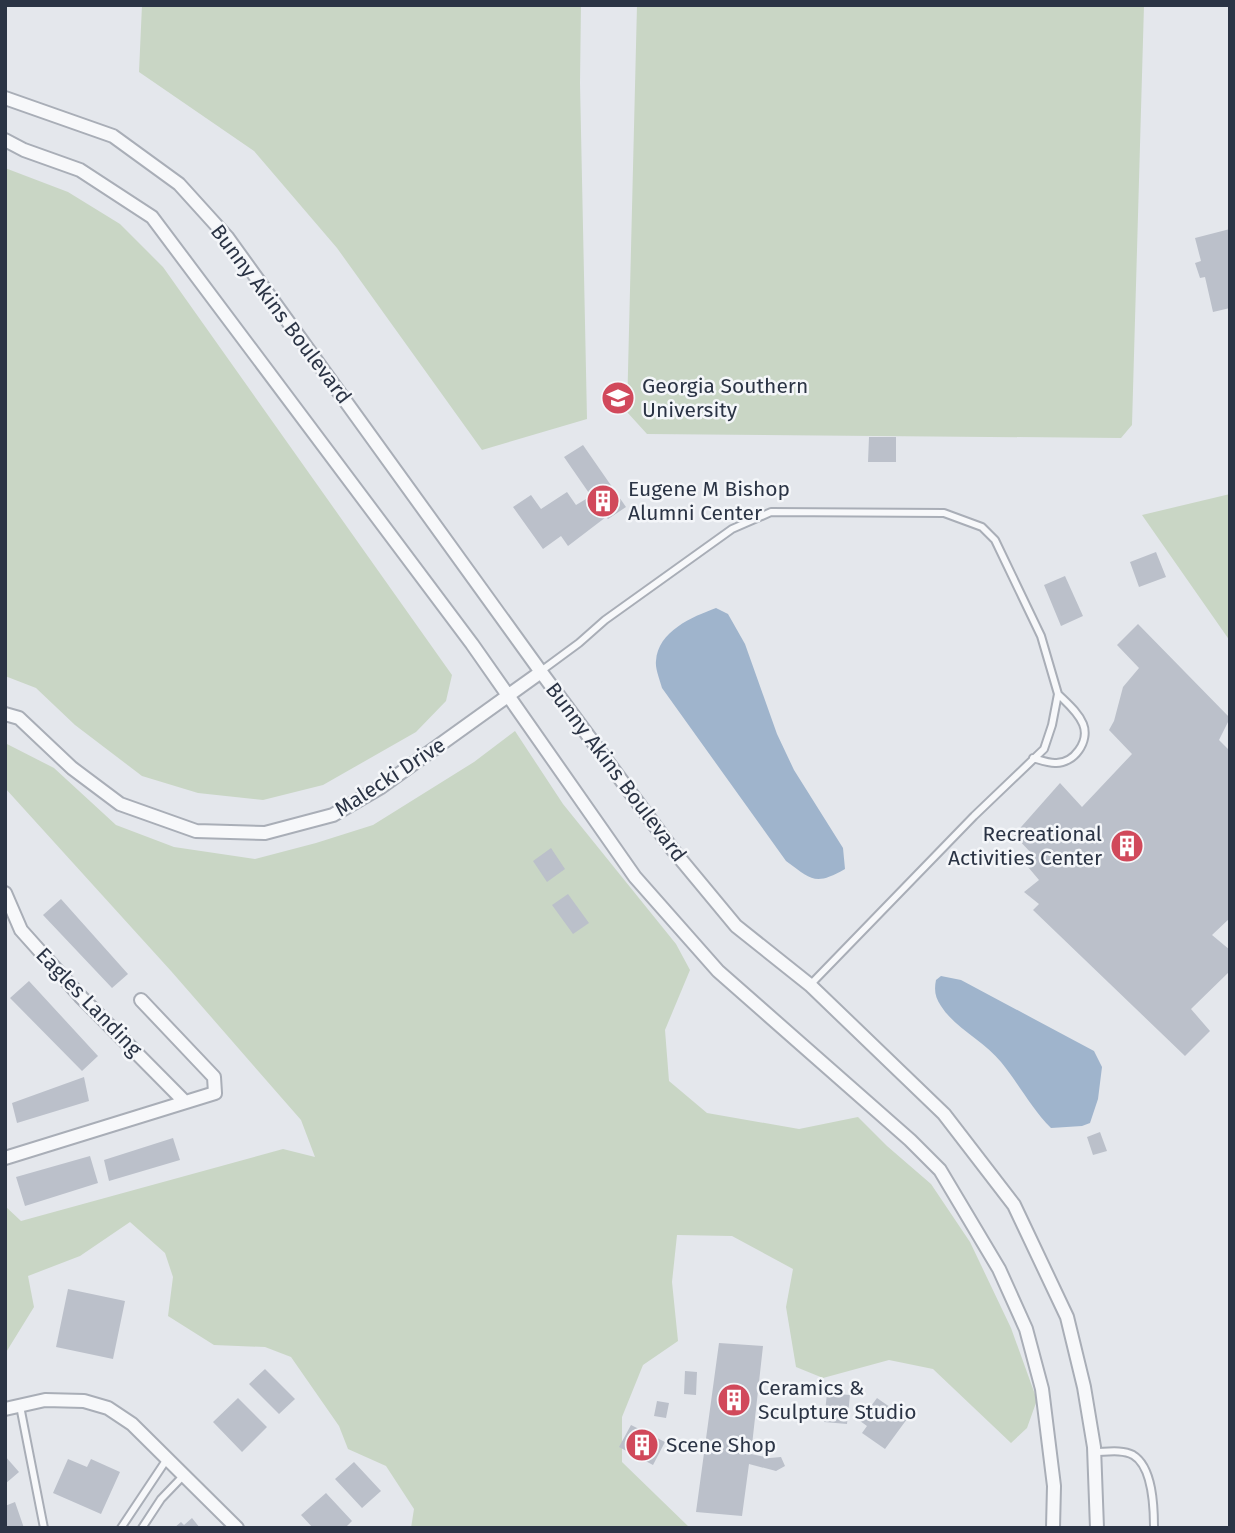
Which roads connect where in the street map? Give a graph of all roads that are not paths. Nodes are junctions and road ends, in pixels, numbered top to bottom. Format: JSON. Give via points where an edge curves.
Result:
{"nodes":[{"id":1,"x":5,"y":98,"type":"edge"},
{"id":2,"x":5,"y":140,"type":"edge"},
{"id":3,"x":541,"y":671,"type":"junction"},
{"id":4,"x":1058,"y":694,"type":"junction"},
{"id":5,"x":508,"y":696,"type":"junction"},
{"id":6,"x":5,"y":714,"type":"edge"},
{"id":7,"x":1033,"y":758,"type":"junction"},
{"id":8,"x":5,"y":893,"type":"edge"},
{"id":9,"x":810,"y":985,"type":"junction"},
{"id":10,"x":141,"y":1000,"type":"dead end"},
{"id":11,"x":185,"y":1102,"type":"junction"},
{"id":12,"x":5,"y":1158,"type":"edge"},
{"id":13,"x":20,"y":1406,"type":"junction"},
{"id":14,"x":5,"y":1409,"type":"edge"},
{"id":15,"x":1094,"y":1452,"type":"junction"},
{"id":16,"x":167,"y":1459,"type":"junction"},
{"id":17,"x":184,"y":1475,"type":"junction"},
{"id":18,"x":44,"y":1528,"type":"edge"},
{"id":19,"x":121,"y":1528,"type":"edge"},
{"id":20,"x":142,"y":1528,"type":"edge"},
{"id":21,"x":237,"y":1528,"type":"edge"},
{"id":22,"x":1053,"y":1528,"type":"edge"},
{"id":23,"x":1097,"y":1528,"type":"edge"},
{"id":24,"x":1154,"y":1528,"type":"edge"}],
"edges":[{"from":1,"to":3,"type":"street","name":"Bunny Akins Boulevard","via":[[113,136],[178,184],[227,237]]},
{"from":2,"to":5,"type":"street","name":"Bunny Akins Boulevard","via":[[80,170],[152,217]]},
{"from":3,"to":4,"type":"lane","via":[[732,529],[771,512],[944,513],[982,527],[995,540],[1041,636]]},
{"from":3,"to":5,"type":"street","name":"Malecki Drive"},
{"from":3,"to":9,"type":"street","name":"Bunny Akins Boulevard","via":[[673,850],[736,926]]},
{"from":4,"to":7,"type":"lane","via":[[1044,749]]},
{"from":4,"to":7,"type":"lane","via":[[1083,723],[1080,748],[1069,760],[1057,763]]},
{"from":5,"to":6,"type":"street","name":"Malecki Drive","via":[[334,816],[265,832],[196,831],[120,804],[72,768],[19,718]]},
{"from":5,"to":22,"type":"street","name":"Bunny Akins Boulevard","via":[[635,877],[718,971],[940,1170],[999,1269],[1026,1329],[1042,1389],[1054,1486]]},
{"from":7,"to":9,"type":"lane"},
{"from":8,"to":11,"type":"street","name":"Eagles Landing","via":[[21,930]]},
{"from":9,"to":15,"type":"street","name":"Bunny Akins Boulevard","via":[[944,1114],[1014,1205],[1067,1317]]},
{"from":10,"to":11,"type":"street","name":"Eagles Landing","via":[[214,1077],[215,1093]]},
{"from":11,"to":12,"type":"street","name":"Eagles Landing"},
{"from":13,"to":14,"type":"street"},
{"from":13,"to":16,"type":"street","via":[[45,1400],[84,1401],[108,1408],[132,1424]]},
{"from":13,"to":18,"type":"lane"},
{"from":15,"to":23,"type":"street","name":"Bunny Akins Boulevard"},
{"from":15,"to":24,"type":"lane","via":[[1126,1453],[1141,1463]]},
{"from":16,"to":17,"type":"street"},
{"from":16,"to":19,"type":"lane"},
{"from":17,"to":20,"type":"lane"},
{"from":17,"to":21,"type":"street"}]}
